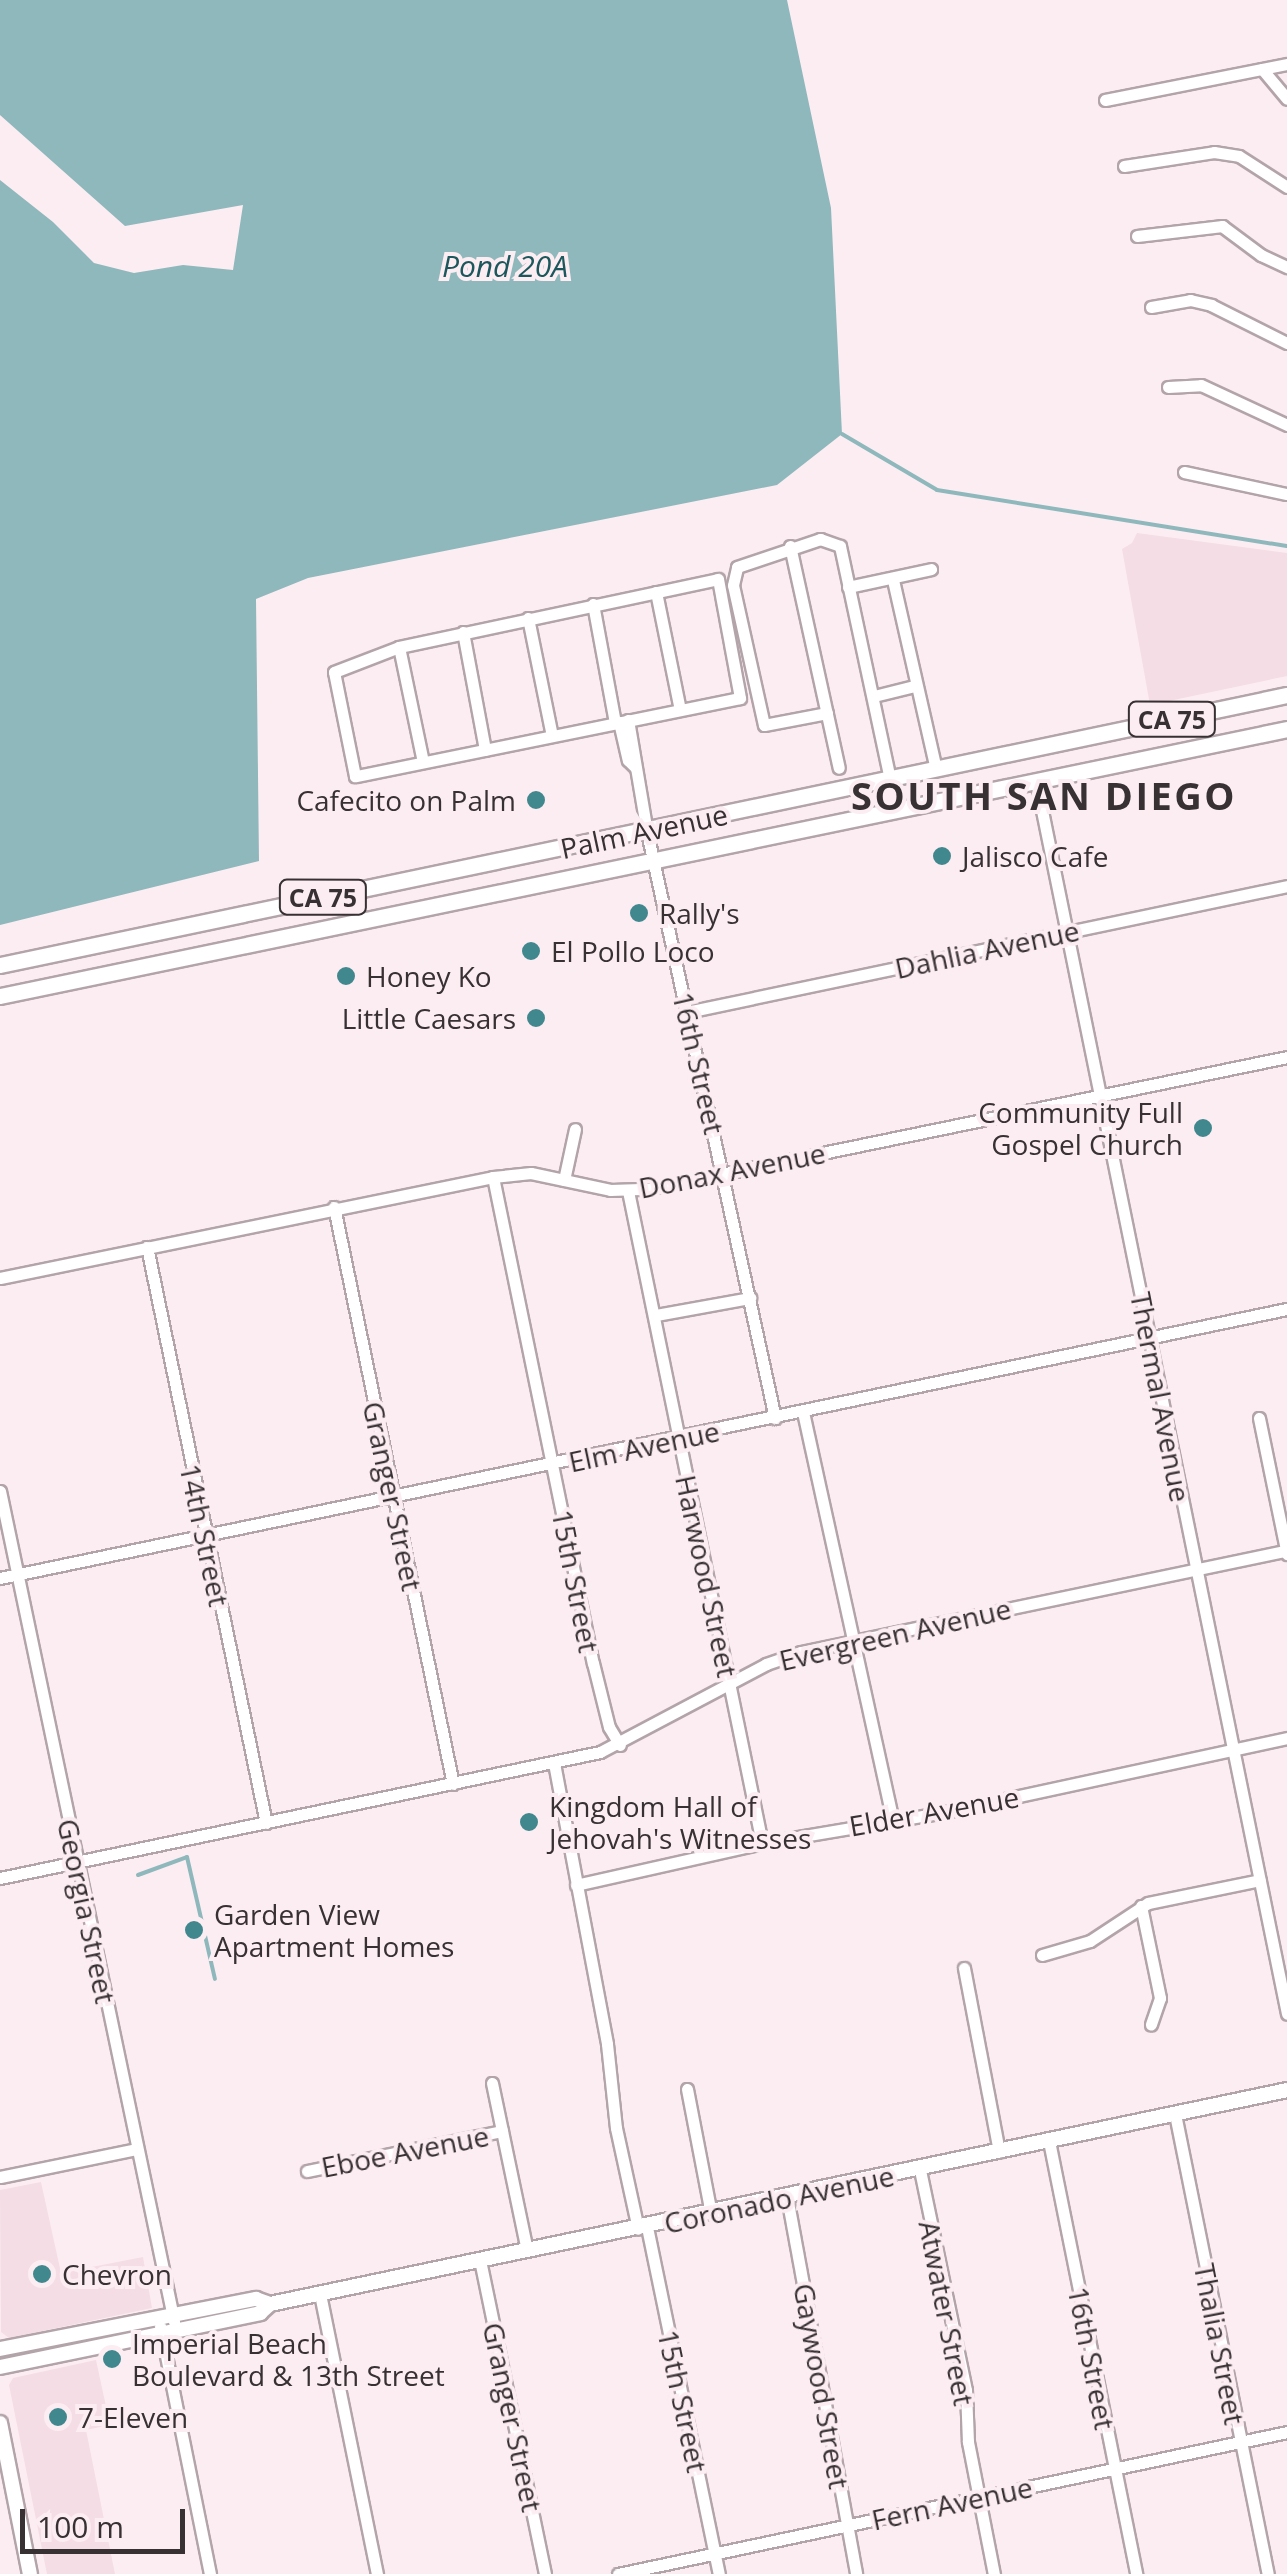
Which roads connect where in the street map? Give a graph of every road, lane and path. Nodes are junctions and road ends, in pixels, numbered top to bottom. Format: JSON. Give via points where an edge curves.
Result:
{"nodes":[{"id":1,"x":1287,"y":64,"type":"edge"},
{"id":2,"x":1262,"y":69,"type":"junction"},
{"id":3,"x":1287,"y":99,"type":"edge"},
{"id":4,"x":1105,"y":100,"type":"dead end"},
{"id":5,"x":1124,"y":166,"type":"dead end"},
{"id":6,"x":1287,"y":186,"type":"edge"},
{"id":7,"x":1137,"y":236,"type":"dead end"},
{"id":8,"x":1287,"y":267,"type":"edge"},
{"id":9,"x":1152,"y":306,"type":"dead end"},
{"id":10,"x":1287,"y":343,"type":"edge"},
{"id":11,"x":1168,"y":387,"type":"dead end"},
{"id":12,"x":1287,"y":425,"type":"edge"},
{"id":13,"x":1184,"y":472,"type":"dead end"},
{"id":14,"x":1287,"y":494,"type":"edge"},
{"id":15,"x":790,"y":546,"type":"junction"},
{"id":16,"x":930,"y":569,"type":"dead end"},
{"id":17,"x":893,"y":580,"type":"junction"},
{"id":18,"x":848,"y":587,"type":"junction"},
{"id":19,"x":656,"y":592,"type":"junction"},
{"id":20,"x":593,"y":604,"type":"junction"},
{"id":21,"x":528,"y":618,"type":"junction"},
{"id":22,"x":463,"y":632,"type":"junction"},
{"id":23,"x":399,"y":646,"type":"junction"},
{"id":24,"x":914,"y":686,"type":"junction"},
{"id":25,"x":1287,"y":695,"type":"edge"},
{"id":26,"x":874,"y":696,"type":"junction"},
{"id":27,"x":680,"y":710,"type":"junction"},
{"id":28,"x":827,"y":713,"type":"junction"},
{"id":29,"x":621,"y":722,"type":"junction"},
{"id":30,"x":1287,"y":729,"type":"edge"},
{"id":31,"x":552,"y":736,"type":"junction"},
{"id":32,"x":485,"y":750,"type":"junction"},
{"id":33,"x":423,"y":762,"type":"junction"},
{"id":34,"x":839,"y":768,"type":"dead end"},
{"id":35,"x":936,"y":769,"type":"junction"},
{"id":36,"x":890,"y":780,"type":"junction"},
{"id":37,"x":1036,"y":781,"type":"junction"},
{"id":38,"x":647,"y":832,"type":"junction"},
{"id":39,"x":654,"y":862,"type":"junction"},
{"id":40,"x":1287,"y":886,"type":"edge"},
{"id":41,"x":1067,"y":933,"type":"junction"},
{"id":42,"x":0,"y":964,"type":"edge"},
{"id":43,"x":0,"y":996,"type":"edge"},
{"id":44,"x":687,"y":1012,"type":"junction"},
{"id":45,"x":1287,"y":1057,"type":"edge"},
{"id":46,"x":1100,"y":1095,"type":"junction"},
{"id":47,"x":576,"y":1129,"type":"dead end"},
{"id":48,"x":725,"y":1174,"type":"junction"},
{"id":49,"x":494,"y":1177,"type":"junction"},
{"id":50,"x":564,"y":1180,"type":"junction"},
{"id":51,"x":628,"y":1191,"type":"junction"},
{"id":52,"x":334,"y":1207,"type":"junction"},
{"id":53,"x":147,"y":1247,"type":"junction"},
{"id":54,"x":0,"y":1278,"type":"edge"},
{"id":55,"x":750,"y":1298,"type":"junction"},
{"id":56,"x":1287,"y":1309,"type":"edge"},
{"id":57,"x":656,"y":1316,"type":"junction"},
{"id":58,"x":1149,"y":1338,"type":"junction"},
{"id":59,"x":803,"y":1412,"type":"junction"},
{"id":60,"x":776,"y":1418,"type":"junction"},
{"id":61,"x":1259,"y":1418,"type":"dead end"},
{"id":62,"x":678,"y":1438,"type":"junction"},
{"id":63,"x":552,"y":1465,"type":"junction"},
{"id":64,"x":0,"y":1492,"type":"edge"},
{"id":65,"x":393,"y":1496,"type":"junction"},
{"id":66,"x":1282,"y":1505,"type":"edge"},
{"id":67,"x":204,"y":1535,"type":"junction"},
{"id":68,"x":1287,"y":1553,"type":"edge"},
{"id":69,"x":1196,"y":1569,"type":"junction"},
{"id":70,"x":17,"y":1575,"type":"junction"},
{"id":71,"x":0,"y":1578,"type":"edge"},
{"id":72,"x":852,"y":1642,"type":"junction"},
{"id":73,"x":729,"y":1684,"type":"junction"},
{"id":74,"x":1287,"y":1738,"type":"edge"},
{"id":75,"x":620,"y":1745,"type":"junction"},
{"id":76,"x":1233,"y":1750,"type":"junction"},
{"id":77,"x":554,"y":1763,"type":"junction"},
{"id":78,"x":453,"y":1784,"type":"junction"},
{"id":79,"x":892,"y":1818,"type":"junction"},
{"id":80,"x":266,"y":1823,"type":"junction"},
{"id":81,"x":762,"y":1843,"type":"junction"},
{"id":82,"x":77,"y":1862,"type":"junction"},
{"id":83,"x":0,"y":1878,"type":"edge"},
{"id":84,"x":1260,"y":1880,"type":"junction"},
{"id":85,"x":576,"y":1885,"type":"junction"},
{"id":86,"x":1141,"y":1906,"type":"junction"},
{"id":87,"x":1042,"y":1956,"type":"dead end"},
{"id":88,"x":964,"y":1968,"type":"dead end"},
{"id":89,"x":1287,"y":2014,"type":"edge"},
{"id":90,"x":1151,"y":2024,"type":"dead end"},
{"id":91,"x":492,"y":2082,"type":"dead end"},
{"id":92,"x":687,"y":2088,"type":"dead end"},
{"id":93,"x":1287,"y":2090,"type":"edge"},
{"id":94,"x":1175,"y":2114,"type":"junction"},
{"id":95,"x":502,"y":2132,"type":"junction"},
{"id":96,"x":1050,"y":2141,"type":"junction"},
{"id":97,"x":137,"y":2149,"type":"junction"},
{"id":98,"x":999,"y":2152,"type":"junction"},
{"id":99,"x":920,"y":2170,"type":"junction"},
{"id":100,"x":307,"y":2171,"type":"dead end"},
{"id":101,"x":0,"y":2178,"type":"edge"},
{"id":102,"x":787,"y":2198,"type":"junction"},
{"id":103,"x":710,"y":2214,"type":"junction"},
{"id":104,"x":643,"y":2228,"type":"junction"},
{"id":105,"x":527,"y":2250,"type":"junction"},
{"id":106,"x":480,"y":2260,"type":"junction"},
{"id":107,"x":320,"y":2294,"type":"junction"},
{"id":108,"x":270,"y":2304,"type":"junction"},
{"id":109,"x":165,"y":2316,"type":"junction"},
{"id":110,"x":168,"y":2332,"type":"junction"},
{"id":111,"x":0,"y":2349,"type":"edge"},
{"id":112,"x":0,"y":2367,"type":"edge"},
{"id":113,"x":0,"y":2423,"type":"edge"},
{"id":114,"x":1287,"y":2432,"type":"edge"},
{"id":115,"x":1240,"y":2442,"type":"junction"},
{"id":116,"x":1114,"y":2469,"type":"junction"},
{"id":117,"x":977,"y":2498,"type":"junction"},
{"id":118,"x":848,"y":2525,"type":"junction"},
{"id":119,"x":715,"y":2553,"type":"junction"},
{"id":120,"x":30,"y":2574,"type":"edge"},
{"id":121,"x":210,"y":2574,"type":"edge"},
{"id":122,"x":377,"y":2574,"type":"edge"},
{"id":123,"x":545,"y":2574,"type":"edge"},
{"id":124,"x":618,"y":2574,"type":"edge"},
{"id":125,"x":719,"y":2574,"type":"edge"},
{"id":126,"x":856,"y":2574,"type":"edge"},
{"id":127,"x":994,"y":2574,"type":"edge"},
{"id":128,"x":1136,"y":2574,"type":"edge"},
{"id":129,"x":1268,"y":2574,"type":"edge"}],
"edges":[{"from":1,"to":2,"type":"street"},
{"from":2,"to":3,"type":"street"},
{"from":2,"to":4,"type":"street"},
{"from":5,"to":6,"type":"street","via":[[1214,152],[1239,156]]},
{"from":7,"to":8,"type":"street","via":[[1222,226]]},
{"from":9,"to":10,"type":"street","via":[[1190,300],[1211,305]]},
{"from":11,"to":12,"type":"street","via":[[1202,385]]},
{"from":13,"to":14,"type":"street"},
{"from":15,"to":18,"type":"street","via":[[820,538],[840,546]]},
{"from":15,"to":28,"type":"street"},
{"from":15,"to":28,"type":"street","via":[[737,567],[733,585],[752,672],[764,725]]},
{"from":16,"to":17,"type":"street"},
{"from":17,"to":18,"type":"street"},
{"from":17,"to":24,"type":"street"},
{"from":18,"to":26,"type":"street"},
{"from":19,"to":20,"type":"street"},
{"from":19,"to":27,"type":"street"},
{"from":19,"to":27,"type":"street","via":[[718,579],[740,698]]},
{"from":20,"to":21,"type":"street"},
{"from":20,"to":29,"type":"street","name":"16th Street"},
{"from":21,"to":22,"type":"street"},
{"from":21,"to":31,"type":"street"},
{"from":22,"to":23,"type":"street"},
{"from":22,"to":32,"type":"street"},
{"from":23,"to":33,"type":"street"},
{"from":23,"to":33,"type":"street","via":[[334,672],[355,776]]},
{"from":24,"to":26,"type":"street"},
{"from":24,"to":35,"type":"street"},
{"from":25,"to":35,"type":"highway","name":"Palm Avenue","number":"CA 75"},
{"from":26,"to":36,"type":"street"},
{"from":27,"to":29,"type":"street"},
{"from":28,"to":34,"type":"street"},
{"from":29,"to":31,"type":"street"},
{"from":29,"to":38,"type":"street","name":"16th Street"},
{"from":30,"to":37,"type":"highway","name":"Palm Avenue","number":"CA 75"},
{"from":31,"to":32,"type":"street"},
{"from":32,"to":33,"type":"street"},
{"from":35,"to":36,"type":"highway","name":"Palm Avenue","number":"CA 75"},
{"from":36,"to":38,"type":"highway","name":"Palm Avenue","number":"CA 75"},
{"from":37,"to":39,"type":"highway","name":"Palm Avenue","number":"CA 75"},
{"from":37,"to":41,"type":"street","name":"Thermal Avenue"},
{"from":38,"to":39,"type":"street","name":"16th Street"},
{"from":38,"to":42,"type":"highway","name":"Palm Avenue","number":"CA 75"},
{"from":39,"to":43,"type":"highway","name":"Palm Avenue","number":"CA 75"},
{"from":39,"to":44,"type":"street","name":"16th Street"},
{"from":40,"to":41,"type":"street","name":"Dahlia Avenue"},
{"from":41,"to":44,"type":"street","name":"Dahlia Avenue"},
{"from":41,"to":46,"type":"street","name":"Thermal Avenue"},
{"from":44,"to":48,"type":"street","name":"16th Street"},
{"from":45,"to":46,"type":"street","name":"Donax Avenue"},
{"from":46,"to":48,"type":"street","name":"Donax Avenue"},
{"from":46,"to":58,"type":"street","name":"Thermal Avenue"},
{"from":47,"to":50,"type":"street"},
{"from":48,"to":51,"type":"street","name":"Donax Avenue"},
{"from":48,"to":55,"type":"street","name":"16th Street"},
{"from":49,"to":50,"type":"street","name":"Donax Avenue","via":[[532,1173]]},
{"from":49,"to":52,"type":"street","name":"Donax Avenue"},
{"from":49,"to":63,"type":"street","name":"15th Street"},
{"from":50,"to":51,"type":"street","name":"Donax Avenue"},
{"from":51,"to":57,"type":"street","name":"Harwood Street"},
{"from":52,"to":53,"type":"street","name":"Donax Avenue"},
{"from":52,"to":65,"type":"street","name":"Granger Street"},
{"from":53,"to":54,"type":"street","name":"Donax Avenue"},
{"from":53,"to":67,"type":"street","name":"14th Street"},
{"from":55,"to":57,"type":"street"},
{"from":55,"to":60,"type":"street","name":"16th Street"},
{"from":56,"to":58,"type":"street","name":"Elm Avenue"},
{"from":57,"to":62,"type":"street","name":"Harwood Street"},
{"from":58,"to":59,"type":"street","name":"Elm Avenue"},
{"from":58,"to":69,"type":"street","name":"Thermal Avenue"},
{"from":59,"to":60,"type":"street","name":"Elm Avenue"},
{"from":59,"to":72,"type":"street"},
{"from":60,"to":62,"type":"street","name":"Elm Avenue"},
{"from":61,"to":66,"type":"street"},
{"from":62,"to":63,"type":"street","name":"Elm Avenue"},
{"from":62,"to":73,"type":"street","name":"Harwood Street"},
{"from":63,"to":65,"type":"street","name":"Elm Avenue"},
{"from":63,"to":75,"type":"street","name":"15th Street","via":[[608,1726]]},
{"from":64,"to":70,"type":"street","name":"Georgia Street"},
{"from":65,"to":67,"type":"street","name":"Elm Avenue"},
{"from":65,"to":78,"type":"street","name":"Granger Street"},
{"from":66,"to":68,"type":"street"},
{"from":67,"to":70,"type":"street","name":"Elm Avenue"},
{"from":67,"to":80,"type":"street","name":"14th Street"},
{"from":68,"to":69,"type":"street","name":"Evergreen Avenue"},
{"from":69,"to":72,"type":"street","name":"Evergreen Avenue"},
{"from":69,"to":76,"type":"street","name":"Thermal Avenue"},
{"from":70,"to":71,"type":"street","name":"Elm Avenue"},
{"from":70,"to":82,"type":"street","name":"Georgia Street"},
{"from":72,"to":73,"type":"street","name":"Evergreen Avenue","via":[[766,1664]]},
{"from":72,"to":79,"type":"street"},
{"from":73,"to":75,"type":"street","name":"Evergreen Avenue"},
{"from":73,"to":81,"type":"street","name":"Harwood Street"},
{"from":74,"to":76,"type":"street","name":"Elder Avenue"},
{"from":75,"to":77,"type":"street","name":"Evergreen Avenue"},
{"from":76,"to":79,"type":"street","name":"Elder Avenue"},
{"from":76,"to":84,"type":"street","name":"Thermal Avenue"},
{"from":77,"to":78,"type":"street"},
{"from":77,"to":85,"type":"street","name":"15th Street"},
{"from":78,"to":80,"type":"street"},
{"from":79,"to":81,"type":"street","name":"Elder Avenue"},
{"from":80,"to":82,"type":"street"},
{"from":81,"to":85,"type":"street","name":"Elder Avenue"},
{"from":82,"to":83,"type":"street"},
{"from":82,"to":97,"type":"street","name":"Georgia Street"},
{"from":84,"to":86,"type":"street"},
{"from":84,"to":89,"type":"street","name":"Thermal Avenue"},
{"from":85,"to":104,"type":"street","name":"15th Street","via":[[616,2128]]},
{"from":86,"to":87,"type":"street","via":[[1090,1941]]},
{"from":86,"to":90,"type":"street","via":[[1160,1998]]},
{"from":88,"to":98,"type":"street"},
{"from":91,"to":95,"type":"street"},
{"from":92,"to":103,"type":"street"},
{"from":93,"to":94,"type":"main road","name":"Coronado Avenue"},
{"from":94,"to":96,"type":"main road","name":"Coronado Avenue"},
{"from":94,"to":115,"type":"street","name":"Thalia Street"},
{"from":95,"to":100,"type":"street","name":"Eboe Avenue"},
{"from":95,"to":105,"type":"street"},
{"from":96,"to":98,"type":"main road","name":"Coronado Avenue"},
{"from":96,"to":116,"type":"street","name":"16th Street"},
{"from":97,"to":101,"type":"street"},
{"from":97,"to":109,"type":"street","name":"Georgia Street"},
{"from":98,"to":99,"type":"main road","name":"Coronado Avenue"},
{"from":99,"to":102,"type":"main road","name":"Coronado Avenue"},
{"from":99,"to":117,"type":"street","name":"Atwater Street","via":[[966,2390]]},
{"from":102,"to":103,"type":"main road","name":"Coronado Avenue"},
{"from":102,"to":118,"type":"street","name":"Gaywood Street"},
{"from":103,"to":104,"type":"main road","name":"Coronado Avenue"},
{"from":104,"to":105,"type":"main road","name":"Coronado Avenue"},
{"from":104,"to":119,"type":"street","name":"15th Street"},
{"from":105,"to":106,"type":"main road","name":"Coronado Avenue"},
{"from":106,"to":107,"type":"main road","name":"Coronado Avenue"},
{"from":106,"to":123,"type":"street","name":"Granger Street"},
{"from":107,"to":108,"type":"main road","name":"Coronado Avenue"},
{"from":107,"to":122,"type":"street"},
{"from":108,"to":109,"type":"main road","via":[[256,2299]]},
{"from":108,"to":110,"type":"main road","via":[[260,2313]]},
{"from":109,"to":110,"type":"street","name":"Georgia Street"},
{"from":109,"to":111,"type":"main road"},
{"from":110,"to":112,"type":"main road"},
{"from":110,"to":121,"type":"street","name":"Georgia Street"},
{"from":113,"to":120,"type":"main road"},
{"from":114,"to":115,"type":"street","name":"Fern Avenue"},
{"from":115,"to":116,"type":"street","name":"Fern Avenue"},
{"from":115,"to":129,"type":"street","name":"Thalia Street"},
{"from":116,"to":117,"type":"street","name":"Fern Avenue"},
{"from":116,"to":128,"type":"street","name":"16th Street"},
{"from":117,"to":118,"type":"street","name":"Fern Avenue"},
{"from":117,"to":127,"type":"street","name":"Atwater Street"},
{"from":118,"to":119,"type":"street","name":"Fern Avenue"},
{"from":118,"to":126,"type":"street","name":"Gaywood Street"},
{"from":119,"to":124,"type":"street","name":"Fern Avenue"},
{"from":119,"to":125,"type":"street","name":"15th Street"}]}
